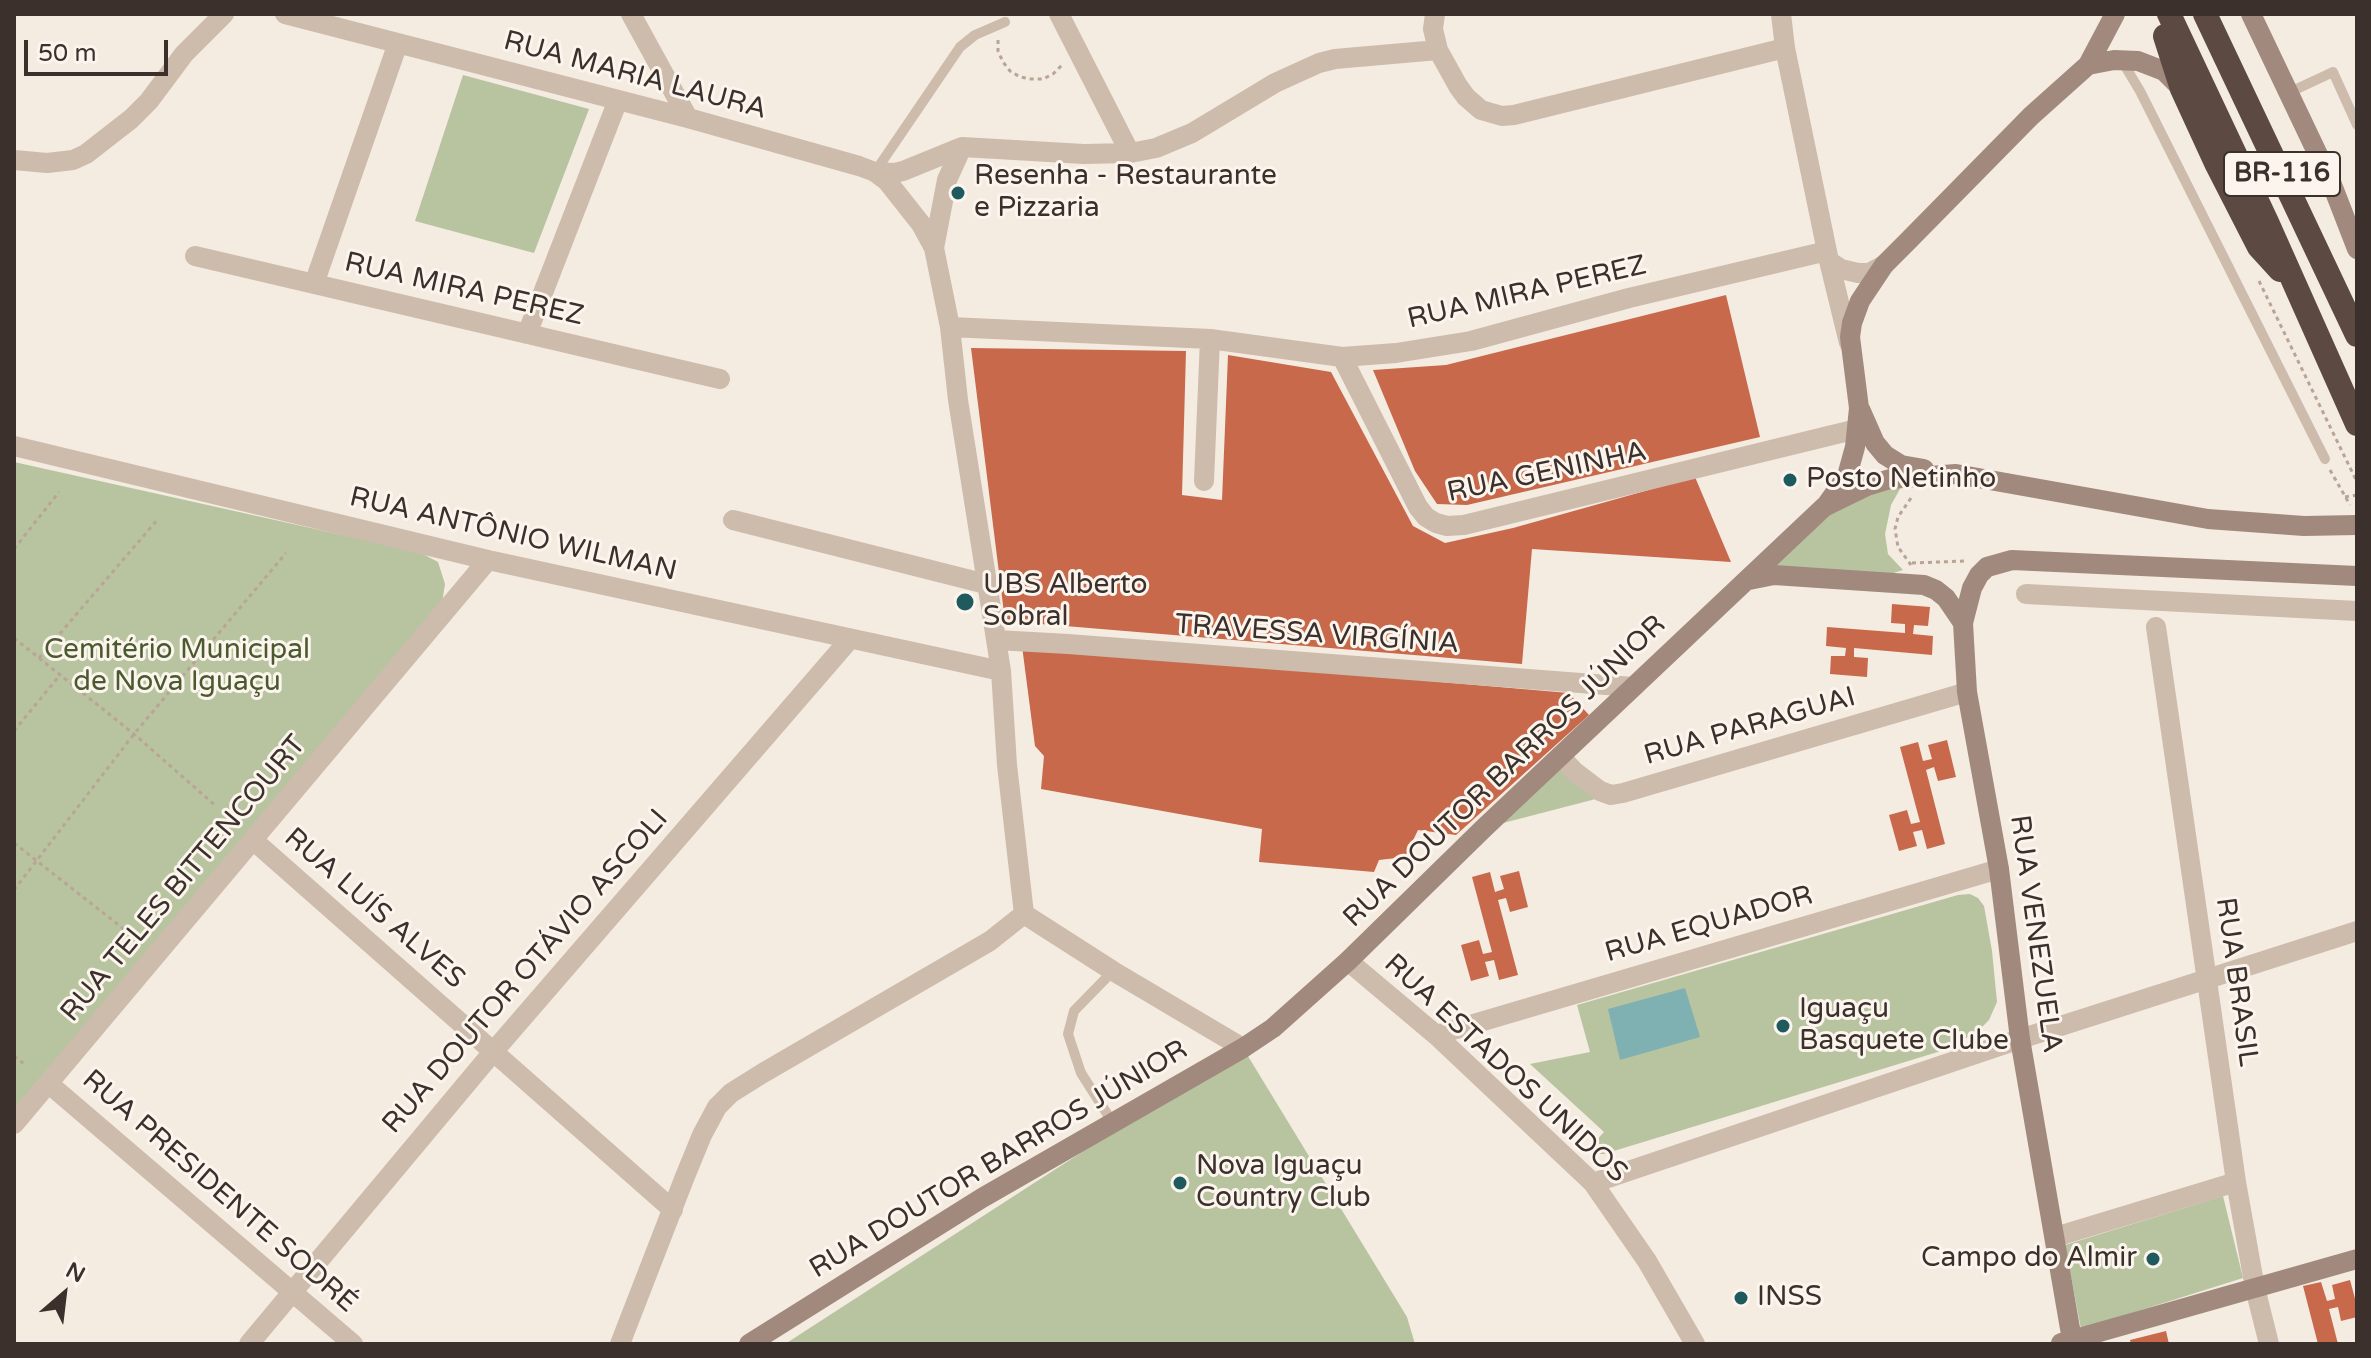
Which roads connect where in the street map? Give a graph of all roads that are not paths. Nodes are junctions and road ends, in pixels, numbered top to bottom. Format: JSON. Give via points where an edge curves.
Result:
{"nodes":[{"id":1,"x":224,"y":14,"type":"edge"},
{"id":2,"x":285,"y":14,"type":"edge"},
{"id":3,"x":1435,"y":14,"type":"edge"},
{"id":4,"x":1782,"y":14,"type":"edge"},
{"id":5,"x":2115,"y":14,"type":"edge"},
{"id":6,"x":2159,"y":14,"type":"edge"},
{"id":7,"x":2169,"y":14,"type":"edge"},
{"id":8,"x":2205,"y":14,"type":"edge"},
{"id":9,"x":2251,"y":14,"type":"edge"},
{"id":10,"x":1060,"y":15,"type":"edge"},
{"id":11,"x":634,"y":16,"type":"edge"},
{"id":12,"x":1005,"y":22,"type":"road end"},
{"id":13,"x":398,"y":43,"type":"junction"},
{"id":14,"x":1785,"y":48,"type":"junction"},
{"id":15,"x":1438,"y":50,"type":"junction"},
{"id":16,"x":2121,"y":59,"type":"junction"},
{"id":17,"x":2088,"y":65,"type":"junction"},
{"id":18,"x":2182,"y":89,"type":"junction"},
{"id":19,"x":2288,"y":93,"type":"junction"},
{"id":20,"x":618,"y":100,"type":"junction"},
{"id":21,"x":688,"y":118,"type":"junction"},
{"id":22,"x":2357,"y":125,"type":"edge"},
{"id":23,"x":962,"y":147,"type":"junction"},
{"id":24,"x":1130,"y":153,"type":"junction"},
{"id":25,"x":14,"y":160,"type":"edge"},
{"id":26,"x":875,"y":172,"type":"junction"},
{"id":27,"x":2339,"y":200,"type":"junction"},
{"id":28,"x":2357,"y":211,"type":"edge"},
{"id":29,"x":934,"y":248,"type":"junction"},
{"id":30,"x":2357,"y":249,"type":"edge"},
{"id":31,"x":195,"y":256,"type":"dead end"},
{"id":32,"x":1828,"y":256,"type":"junction"},
{"id":33,"x":1884,"y":265,"type":"junction"},
{"id":34,"x":2292,"y":279,"type":"junction"},
{"id":35,"x":314,"y":284,"type":"junction"},
{"id":36,"x":950,"y":327,"type":"junction"},
{"id":37,"x":527,"y":334,"type":"junction"},
{"id":38,"x":2357,"y":335,"type":"edge"},
{"id":39,"x":1210,"y":339,"type":"junction"},
{"id":40,"x":1850,"y":346,"type":"junction"},
{"id":41,"x":1342,"y":357,"type":"junction"},
{"id":42,"x":720,"y":379,"type":"dead end"},
{"id":43,"x":1859,"y":408,"type":"junction"},
{"id":44,"x":2357,"y":424,"type":"edge"},
{"id":45,"x":1857,"y":429,"type":"junction"},
{"id":46,"x":14,"y":446,"type":"edge"},
{"id":47,"x":2325,"y":459,"type":"road end"},
{"id":48,"x":1956,"y":474,"type":"junction"},
{"id":49,"x":1204,"y":481,"type":"dead end"},
{"id":50,"x":1824,"y":507,"type":"junction"},
{"id":51,"x":733,"y":520,"type":"dead end"},
{"id":52,"x":2351,"y":526,"type":"edge"},
{"id":53,"x":488,"y":560,"type":"junction"},
{"id":54,"x":2357,"y":576,"type":"edge"},
{"id":55,"x":1748,"y":580,"type":"junction"},
{"id":56,"x":986,"y":584,"type":"junction"},
{"id":57,"x":2026,"y":594,"type":"dead end"},
{"id":58,"x":2357,"y":611,"type":"edge"},
{"id":59,"x":1963,"y":623,"type":"junction"},
{"id":60,"x":2156,"y":627,"type":"dead end"},
{"id":61,"x":850,"y":639,"type":"junction"},
{"id":62,"x":996,"y":640,"type":"junction"},
{"id":63,"x":1001,"y":671,"type":"junction"},
{"id":64,"x":1633,"y":687,"type":"junction"},
{"id":65,"x":1967,"y":692,"type":"junction"},
{"id":66,"x":1560,"y":756,"type":"junction"},
{"id":67,"x":253,"y":840,"type":"junction"},
{"id":68,"x":1999,"y":869,"type":"junction"},
{"id":69,"x":1024,"y":914,"type":"junction"},
{"id":70,"x":2357,"y":931,"type":"edge"},
{"id":71,"x":1348,"y":961,"type":"junction"},
{"id":72,"x":1113,"y":971,"type":"junction"},
{"id":73,"x":2208,"y":979,"type":"junction"},
{"id":74,"x":1436,"y":1035,"type":"junction"},
{"id":75,"x":2020,"y":1039,"type":"junction"},
{"id":76,"x":1243,"y":1048,"type":"junction"},
{"id":77,"x":493,"y":1052,"type":"junction"},
{"id":78,"x":48,"y":1083,"type":"junction"},
{"id":79,"x":1113,"y":1123,"type":"junction"},
{"id":80,"x":14,"y":1124,"type":"edge"},
{"id":81,"x":2236,"y":1182,"type":"junction"},
{"id":82,"x":1593,"y":1183,"type":"junction"},
{"id":83,"x":673,"y":1210,"type":"junction"},
{"id":84,"x":2055,"y":1237,"type":"junction"},
{"id":85,"x":2357,"y":1259,"type":"edge"},
{"id":86,"x":2255,"y":1288,"type":"junction"},
{"id":87,"x":293,"y":1291,"type":"junction"},
{"id":88,"x":2065,"y":1342,"type":"edge"},
{"id":89,"x":249,"y":1344,"type":"edge"},
{"id":90,"x":353,"y":1344,"type":"edge"},
{"id":91,"x":620,"y":1344,"type":"edge"},
{"id":92,"x":749,"y":1344,"type":"edge"},
{"id":93,"x":1695,"y":1344,"type":"edge"},
{"id":94,"x":2269,"y":1344,"type":"edge"}],
"edges":[{"from":1,"to":25,"type":"street","via":[[184,54],[149,101],[86,154],[59,162]]},
{"from":2,"to":13,"type":"street","name":"RUA MARIA LAURA"},
{"from":3,"to":15,"type":"street"},
{"from":4,"to":14,"type":"street"},
{"from":5,"to":17,"type":"main road"},
{"from":6,"to":18,"type":"highway"},
{"from":7,"to":34,"type":"highway","number":"BR-116"},
{"from":8,"to":38,"type":"highway","number":"BR-116"},
{"from":9,"to":19,"type":"main road"},
{"from":10,"to":24,"type":"street"},
{"from":11,"to":21,"type":"street"},
{"from":12,"to":26,"type":"lane","via":[[960,47]]},
{"from":13,"to":20,"type":"street","name":"RUA MARIA LAURA"},
{"from":13,"to":35,"type":"street"},
{"from":14,"to":15,"type":"street","via":[[1508,116],[1492,114],[1471,101]]},
{"from":14,"to":32,"type":"street"},
{"from":15,"to":24,"type":"street","via":[[1319,63],[1173,142]]},
{"from":16,"to":17,"type":"main road"},
{"from":16,"to":18,"type":"main road","via":[[2155,67]]},
{"from":16,"to":47,"type":"lane"},
{"from":17,"to":33,"type":"main road"},
{"from":18,"to":34,"type":"highway","via":[[2259,247]]},
{"from":19,"to":22,"type":"lane","via":[[2333,72]]},
{"from":19,"to":27,"type":"main road"},
{"from":20,"to":21,"type":"street","name":"RUA MARIA LAURA"},
{"from":20,"to":37,"type":"street"},
{"from":21,"to":26,"type":"street","name":"RUA MARIA LAURA"},
{"from":23,"to":24,"type":"street"},
{"from":23,"to":26,"type":"street","via":[[903,171]]},
{"from":23,"to":29,"type":"street","via":[[947,180]]},
{"from":26,"to":29,"type":"street","name":"RUA MARIA LAURA","via":[[897,193]]},
{"from":27,"to":28,"type":"lane"},
{"from":27,"to":30,"type":"main road"},
{"from":29,"to":36,"type":"street"},
{"from":31,"to":35,"type":"street","name":"RUA MIRA PEREZ"},
{"from":32,"to":33,"type":"street","via":[[1841,269],[1858,273]]},
{"from":32,"to":40,"type":"street"},
{"from":32,"to":41,"type":"street","name":"RUA MIRA PEREZ","via":[[1629,298],[1471,341]]},
{"from":33,"to":40,"type":"main road","via":[[1857,307]]},
{"from":34,"to":44,"type":"highway","number":"BR-116"},
{"from":35,"to":37,"type":"street","name":"RUA MIRA PEREZ"},
{"from":36,"to":39,"type":"street","name":"RUA MIRA PEREZ"},
{"from":36,"to":56,"type":"street"},
{"from":37,"to":42,"type":"street","name":"RUA MIRA PEREZ"},
{"from":39,"to":41,"type":"street","name":"RUA MIRA PEREZ"},
{"from":39,"to":49,"type":"street"},
{"from":40,"to":43,"type":"main road"},
{"from":41,"to":45,"type":"street","name":"RUA GENINHA","via":[[1418,507],[1447,526]]},
{"from":43,"to":45,"type":"main road"},
{"from":43,"to":48,"type":"main road","via":[[1889,458],[1905,466]]},
{"from":45,"to":50,"type":"main road","via":[[1847,476]]},
{"from":46,"to":53,"type":"street","name":"RUA ANTÔNIO WILMAN"},
{"from":48,"to":50,"type":"main road","name":"RUA DOUTOR BARROS JÚNIOR","via":[[1890,479]]},
{"from":48,"to":52,"type":"main road","name":"RUA DOUTOR BARROS JÚNIOR","via":[[2208,519]]},
{"from":50,"to":55,"type":"main road","name":"RUA DOUTOR BARROS JÚNIOR"},
{"from":51,"to":56,"type":"street"},
{"from":53,"to":61,"type":"street","name":"RUA ANTÔNIO WILMAN"},
{"from":53,"to":67,"type":"street","name":"RUA TELES BITTENCOURT"},
{"from":54,"to":59,"type":"main road","name":"RUA VENEZUELA","via":[[2016,560],[1991,565],[1979,575]]},
{"from":55,"to":59,"type":"main road","via":[[1774,575],[1924,585],[1946,598]]},
{"from":55,"to":64,"type":"main road","name":"RUA DOUTOR BARROS JÚNIOR"},
{"from":56,"to":62,"type":"street"},
{"from":57,"to":58,"type":"street"},
{"from":59,"to":65,"type":"main road","name":"RUA VENEZUELA"},
{"from":60,"to":73,"type":"street","name":"RUA BRASIL"},
{"from":61,"to":63,"type":"street","name":"RUA ANTÔNIO WILMAN"},
{"from":61,"to":77,"type":"street","name":"RUA DOUTOR OTÁVIO ASCOLI"},
{"from":62,"to":63,"type":"street"},
{"from":62,"to":64,"type":"street","name":"TRAVESSA VIRGÍNIA"},
{"from":63,"to":69,"type":"street"},
{"from":64,"to":66,"type":"main road","name":"RUA DOUTOR BARROS JÚNIOR"},
{"from":65,"to":66,"type":"street","name":"RUA PARAGUAI","via":[[1611,795]]},
{"from":65,"to":68,"type":"main road","name":"RUA VENEZUELA"},
{"from":66,"to":71,"type":"main road","name":"RUA DOUTOR BARROS JÚNIOR"},
{"from":67,"to":77,"type":"street","name":"RUA LUÍS ALVES"},
{"from":67,"to":78,"type":"street","name":"RUA TELES BITTENCOURT"},
{"from":68,"to":74,"type":"street","name":"RUA EQUADOR"},
{"from":68,"to":75,"type":"main road","name":"RUA VENEZUELA"},
{"from":69,"to":72,"type":"street"},
{"from":69,"to":83,"type":"street","via":[[990,941],[731,1093],[702,1135]]},
{"from":70,"to":73,"type":"street"},
{"from":71,"to":74,"type":"street","name":"RUA ESTADOS UNIDOS"},
{"from":71,"to":76,"type":"main road","name":"RUA DOUTOR BARROS JÚNIOR"},
{"from":72,"to":76,"type":"street"},
{"from":72,"to":79,"type":"lane","via":[[1074,1011],[1068,1034],[1081,1073]]},
{"from":73,"to":75,"type":"street"},
{"from":73,"to":81,"type":"street","name":"RUA BRASIL"},
{"from":74,"to":82,"type":"street","name":"RUA ESTADOS UNIDOS"},
{"from":75,"to":82,"type":"street"},
{"from":75,"to":84,"type":"main road","name":"RUA VENEZUELA"},
{"from":76,"to":79,"type":"main road","name":"RUA DOUTOR BARROS JÚNIOR"},
{"from":77,"to":83,"type":"street","name":"RUA LUÍS ALVES"},
{"from":77,"to":87,"type":"street","name":"RUA DOUTOR OTÁVIO ASCOLI"},
{"from":78,"to":80,"type":"street","name":"RUA TELES BITTENCOURT"},
{"from":78,"to":87,"type":"street","name":"RUA PRESIDENTE SODRÉ"},
{"from":79,"to":92,"type":"main road","name":"RUA DOUTOR BARROS JÚNIOR"},
{"from":81,"to":84,"type":"street"},
{"from":81,"to":86,"type":"street","name":"RUA BRASIL"},
{"from":82,"to":93,"type":"street","name":"RUA ESTADOS UNIDOS"},
{"from":83,"to":91,"type":"street"},
{"from":84,"to":88,"type":"main road","name":"RUA VENEZUELA"},
{"from":85,"to":86,"type":"main road"},
{"from":86,"to":88,"type":"main road"},
{"from":86,"to":94,"type":"street","name":"RUA BRASIL"},
{"from":87,"to":89,"type":"street","name":"RUA DOUTOR OTÁVIO ASCOLI"},
{"from":87,"to":90,"type":"street","name":"RUA PRESIDENTE SODRÉ"}]}
